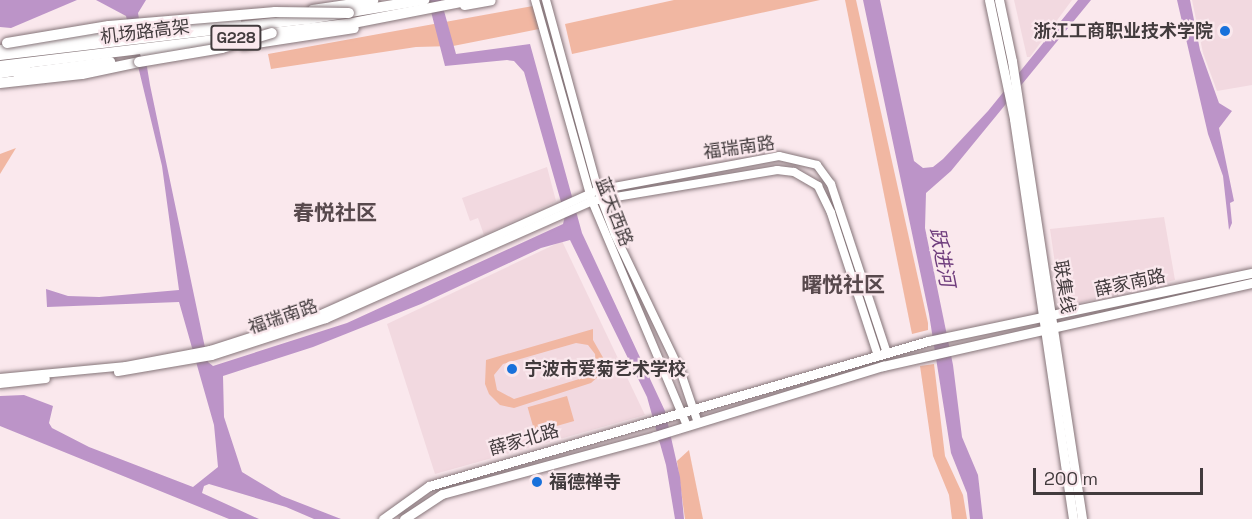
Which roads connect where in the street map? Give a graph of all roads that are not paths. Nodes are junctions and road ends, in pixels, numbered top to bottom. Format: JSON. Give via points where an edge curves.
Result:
{"nodes":[{"id":1,"x":373,"y":0,"type":"edge"},
{"id":2,"x":423,"y":0,"type":"edge"},
{"id":3,"x":471,"y":0,"type":"edge"},
{"id":4,"x":491,"y":0,"type":"edge"},
{"id":5,"x":535,"y":0,"type":"edge"},
{"id":6,"x":546,"y":0,"type":"edge"},
{"id":7,"x":989,"y":0,"type":"edge"},
{"id":8,"x":999,"y":0,"type":"edge"},
{"id":9,"x":349,"y":13,"type":"junction"},
{"id":10,"x":272,"y":33,"type":"junction"},
{"id":11,"x":3,"y":47,"type":"edge"},
{"id":12,"x":0,"y":56,"type":"edge"},
{"id":13,"x":139,"y":62,"type":"junction"},
{"id":14,"x":0,"y":66,"type":"edge"},
{"id":15,"x":0,"y":75,"type":"edge"},
{"id":16,"x":0,"y":83,"type":"edge"},
{"id":17,"x":600,"y":194,"type":"junction"},
{"id":18,"x":590,"y":197,"type":"junction"},
{"id":19,"x":1252,"y":273,"type":"edge"},
{"id":20,"x":1252,"y":283,"type":"edge"},
{"id":21,"x":1052,"y":317,"type":"junction"},
{"id":22,"x":1041,"y":318,"type":"junction"},
{"id":23,"x":1053,"y":329,"type":"junction"},
{"id":24,"x":1043,"y":331,"type":"junction"},
{"id":25,"x":883,"y":355,"type":"junction"},
{"id":26,"x":188,"y":358,"type":"junction"},
{"id":27,"x":0,"y":378,"type":"edge"},
{"id":28,"x":0,"y":384,"type":"edge"},
{"id":29,"x":695,"y":410,"type":"junction"},
{"id":30,"x":684,"y":414,"type":"junction"},
{"id":31,"x":698,"y":423,"type":"junction"},
{"id":32,"x":687,"y":426,"type":"junction"},
{"id":33,"x":383,"y":519,"type":"edge"},
{"id":34,"x":404,"y":519,"type":"edge"},
{"id":35,"x":1073,"y":519,"type":"edge"},
{"id":36,"x":1082,"y":519,"type":"edge"}],
"edges":[{"from":1,"to":11,"type":"main road"},
{"from":2,"to":9,"type":"highway","name":"机场路高架","number":"G228"},
{"from":3,"to":10,"type":"highway","name":"机场路高架","number":"G228","via":[[348,24]]},
{"from":4,"to":15,"type":"main road","via":[[304,38],[124,55]]},
{"from":5,"to":18,"type":"street","name":"蓝天西路"},
{"from":6,"to":17,"type":"street","name":"蓝天西路"},
{"from":7,"to":22,"type":"main road","name":"联集线","via":[[1011,104]]},
{"from":8,"to":21,"type":"main road","name":"联集线"},
{"from":9,"to":11,"type":"highway","bridge":true,"via":[[275,12],[109,26]]},
{"from":9,"to":12,"type":"highway","name":"机场路高架","number":"G228","bridge":true},
{"from":10,"to":13,"type":"highway","bridge":true,"via":[[222,48]]},
{"from":10,"to":14,"type":"highway","name":"机场路高架","number":"G228","bridge":true},
{"from":13,"to":15,"type":"highway"},
{"from":13,"to":16,"type":"highway","via":[[82,74]]},
{"from":17,"to":18,"type":"street","name":"福瑞南路"},
{"from":17,"to":25,"type":"street","name":"福瑞南路","via":[[777,170],[808,178],[818,186],[831,213]]},
{"from":17,"to":25,"type":"street","name":"福瑞南路","via":[[779,156],[817,165],[839,200]]},
{"from":17,"to":29,"type":"street","name":"蓝天西路"},
{"from":18,"to":26,"type":"street","name":"福瑞南路","via":[[319,315]]},
{"from":18,"to":30,"type":"street","name":"蓝天西路"},
{"from":19,"to":21,"type":"main road","name":"薛家南路"},
{"from":20,"to":23,"type":"main road","name":"薛家南路"},
{"from":21,"to":22,"type":"main road","name":"薛家南路"},
{"from":21,"to":23,"type":"main road","name":"联集线"},
{"from":22,"to":24,"type":"main road","name":"联集线"},
{"from":22,"to":25,"type":"main road","name":"薛家南路","via":[[944,337]]},
{"from":23,"to":24,"type":"main road","name":"薛家南路"},
{"from":23,"to":36,"type":"main road","name":"联集线"},
{"from":24,"to":31,"type":"main road","name":"薛家南路","via":[[931,353]]},
{"from":24,"to":35,"type":"main road","name":"联集线"},
{"from":25,"to":29,"type":"main road"},
{"from":26,"to":27,"type":"street","name":"福瑞南路"},
{"from":26,"to":28,"type":"street","name":"福瑞南路"},
{"from":29,"to":30,"type":"main road"},
{"from":29,"to":31,"type":"street","name":"蓝天西路"},
{"from":30,"to":32,"type":"street","name":"蓝天西路"},
{"from":30,"to":33,"type":"main road","name":"薛家北路","via":[[429,486]]},
{"from":31,"to":32,"type":"main road"},
{"from":32,"to":34,"type":"main road","name":"薛家北路","via":[[442,494]]}]}
